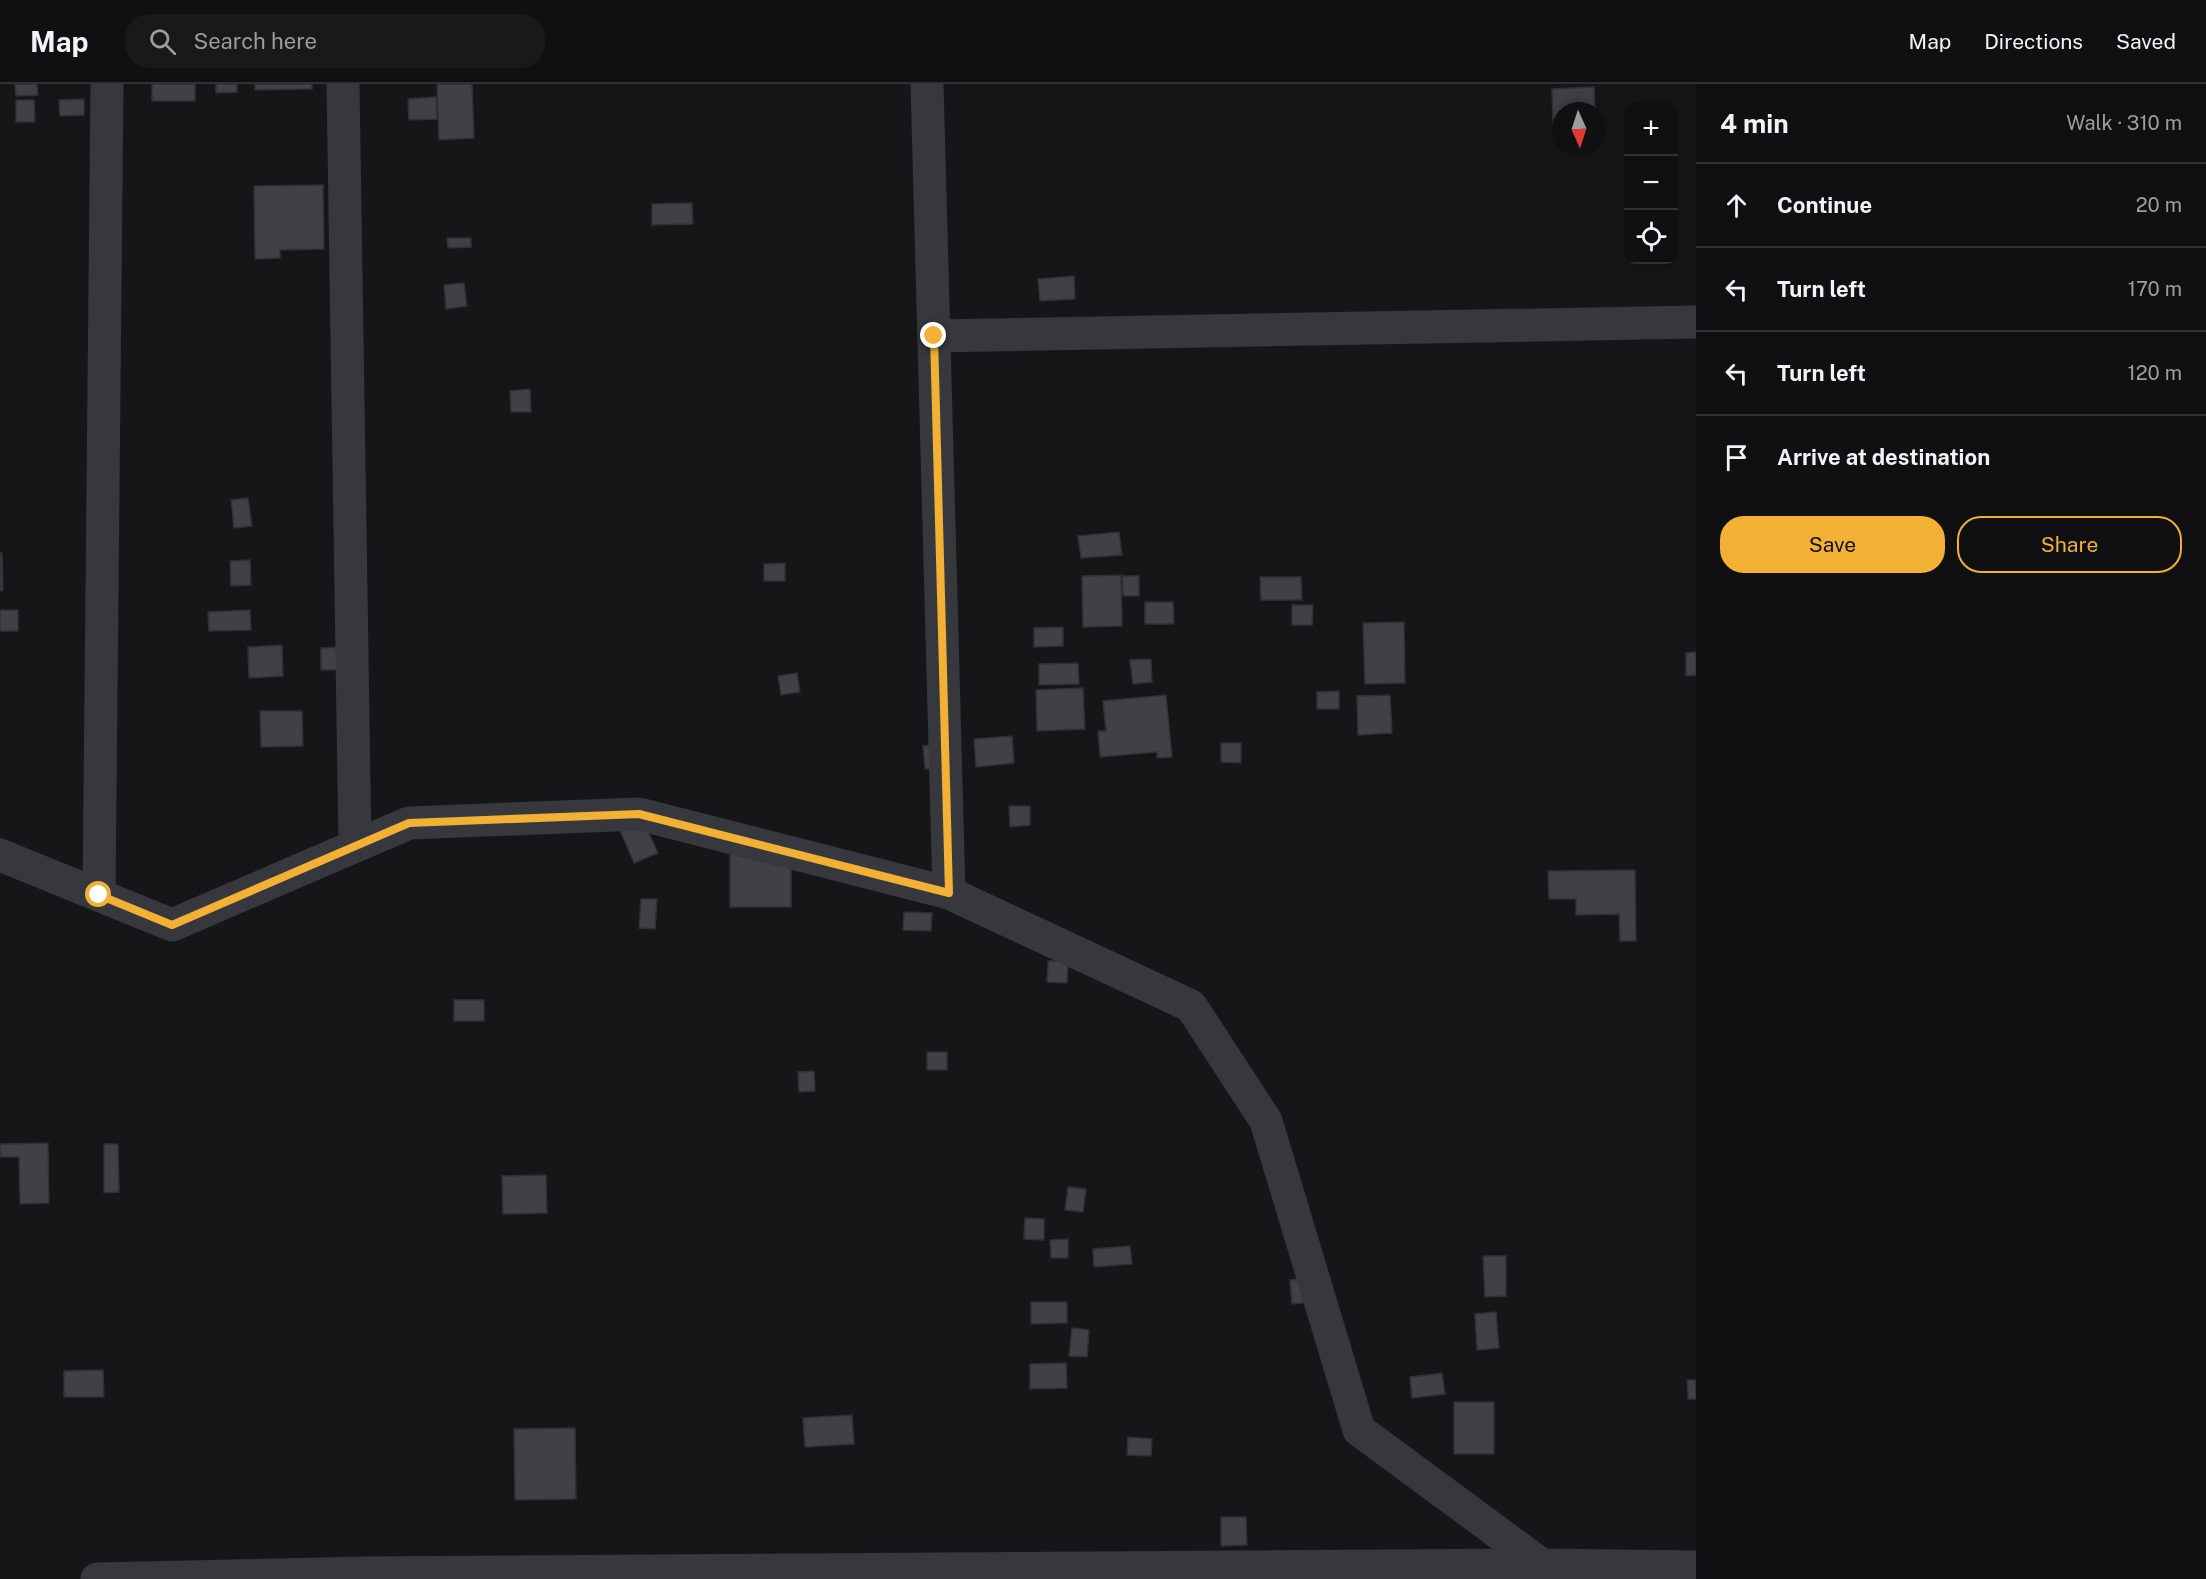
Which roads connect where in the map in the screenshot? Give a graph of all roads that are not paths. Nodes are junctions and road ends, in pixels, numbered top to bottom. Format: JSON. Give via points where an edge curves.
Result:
{"nodes":[{"id":1,"x":107,"y":84,"type":"edge"},
{"id":2,"x":343,"y":84,"type":"edge"},
{"id":3,"x":927,"y":84,"type":"edge"},
{"id":4,"x":1696,"y":322,"type":"edge"},
{"id":5,"x":934,"y":336,"type":"junction"},
{"id":6,"x":355,"y":846,"type":"junction"},
{"id":7,"x":0,"y":855,"type":"edge"},
{"id":8,"x":949,"y":893,"type":"junction"},
{"id":9,"x":99,"y":895,"type":"junction"},
{"id":10,"x":1696,"y":1567,"type":"edge"},
{"id":11,"x":1553,"y":1572,"type":"edge"},
{"id":12,"x":1181,"y":1574,"type":"edge"},
{"id":13,"x":97,"y":1579,"type":"edge"}],
"edges":[{"from":1,"to":9,"type":"street"},
{"from":2,"to":6,"type":"street"},
{"from":3,"to":5,"type":"street"},
{"from":4,"to":5,"type":"street"},
{"from":5,"to":8,"type":"street"},
{"from":6,"to":8,"type":"street","via":[[409,823],[639,814]]},
{"from":6,"to":9,"type":"street","via":[[172,925]]},
{"from":7,"to":9,"type":"street"},
{"from":8,"to":11,"type":"street","via":[[1191,1006],[1266,1121],[1359,1430]]},
{"from":10,"to":11,"type":"street"},
{"from":11,"to":12,"type":"street"},
{"from":12,"to":13,"type":"street","via":[[362,1573]]}]}
